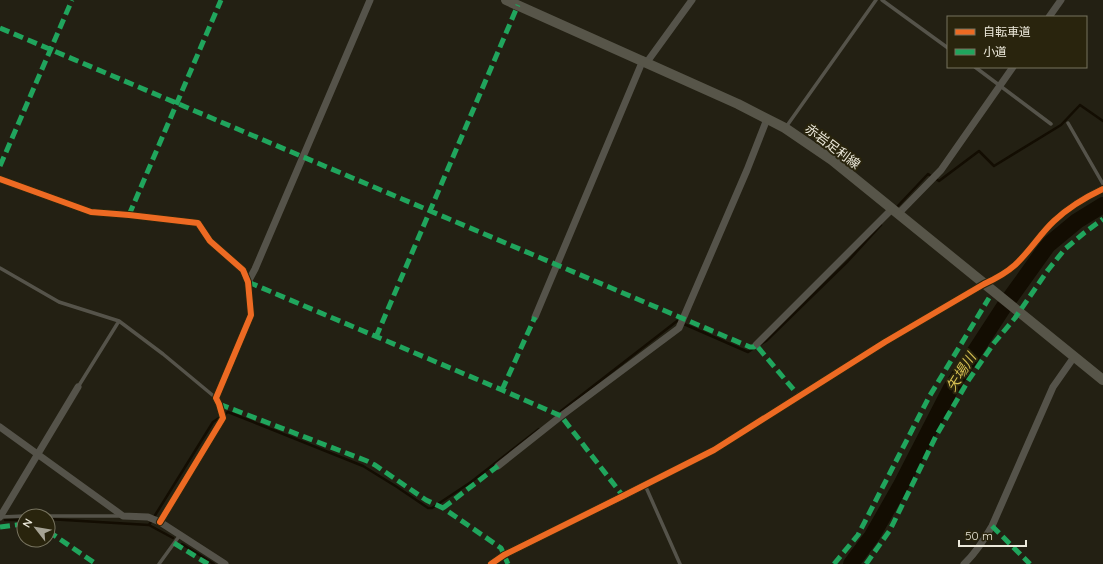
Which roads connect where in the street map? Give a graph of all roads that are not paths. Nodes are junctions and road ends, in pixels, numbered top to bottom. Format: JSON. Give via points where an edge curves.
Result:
{"nodes":[{"id":1,"x":370,"y":0,"type":"edge"},
{"id":2,"x":506,"y":0,"type":"edge"},
{"id":3,"x":692,"y":0,"type":"edge"},
{"id":4,"x":876,"y":0,"type":"edge"},
{"id":5,"x":882,"y":0,"type":"edge"},
{"id":6,"x":1061,"y":0,"type":"edge"},
{"id":7,"x":1050,"y":16,"type":"edge"},
{"id":8,"x":947,"y":47,"type":"edge"},
{"id":9,"x":645,"y":61,"type":"junction"},
{"id":10,"x":976,"y":68,"type":"edge"},
{"id":11,"x":1012,"y":68,"type":"edge"},
{"id":12,"x":1000,"y":85,"type":"junction"},
{"id":13,"x":767,"y":119,"type":"junction"},
{"id":14,"x":1068,"y":123,"type":"dead end"},
{"id":15,"x":1051,"y":124,"type":"dead end"},
{"id":16,"x":785,"y":128,"type":"junction"},
{"id":17,"x":0,"y":179,"type":"edge"},
{"id":18,"x":1103,"y":184,"type":"edge"},
{"id":19,"x":1103,"y":189,"type":"edge"},
{"id":20,"x":895,"y":212,"type":"junction"},
{"id":21,"x":0,"y":268,"type":"edge"},
{"id":22,"x":248,"y":282,"type":"junction"},
{"id":23,"x":984,"y":284,"type":"junction"},
{"id":24,"x":535,"y":317,"type":"dead end"},
{"id":25,"x":119,"y":321,"type":"junction"},
{"id":26,"x":756,"y":345,"type":"dead end"},
{"id":27,"x":1074,"y":357,"type":"junction"},
{"id":28,"x":1103,"y":380,"type":"edge"},
{"id":29,"x":78,"y":386,"type":"joint"},
{"id":30,"x":216,"y":398,"type":"junction"},
{"id":31,"x":0,"y":427,"type":"edge"},
{"id":32,"x":38,"y":454,"type":"junction"},
{"id":33,"x":498,"y":466,"type":"dead end"},
{"id":34,"x":644,"y":485,"type":"junction"},
{"id":35,"x":16,"y":516,"type":"edge"},
{"id":36,"x":56,"y":516,"type":"edge"},
{"id":37,"x":123,"y":516,"type":"junction"},
{"id":38,"x":0,"y":517,"type":"edge"},
{"id":39,"x":160,"y":522,"type":"junction"},
{"id":40,"x":180,"y":535,"type":"junction"},
{"id":41,"x":159,"y":564,"type":"edge"},
{"id":42,"x":225,"y":564,"type":"edge"},
{"id":43,"x":491,"y":564,"type":"edge"},
{"id":44,"x":680,"y":564,"type":"edge"},
{"id":45,"x":964,"y":564,"type":"edge"}],
"edges":[{"from":1,"to":22,"type":"street"},
{"from":2,"to":9,"type":"main road","name":"赤岩足利線"},
{"from":3,"to":9,"type":"street"},
{"from":4,"to":16,"type":"lane"},
{"from":5,"to":8,"type":"lane"},
{"from":6,"to":7,"type":"street"},
{"from":9,"to":13,"type":"main road","name":"赤岩足利線"},
{"from":9,"to":24,"type":"street"},
{"from":10,"to":12,"type":"lane"},
{"from":11,"to":12,"type":"street"},
{"from":12,"to":15,"type":"lane"},
{"from":12,"to":20,"type":"street","via":[[941,170]]},
{"from":13,"to":16,"type":"main road","name":"赤岩足利線"},
{"from":13,"to":33,"type":"street","via":[[679,328]]},
{"from":14,"to":18,"type":"lane"},
{"from":16,"to":20,"type":"main road","name":"赤岩足利線","via":[[832,160]]},
{"from":17,"to":22,"type":"street","via":[[91,212],[198,224],[210,241],[243,270]]},
{"from":19,"to":23,"type":"street","via":[[1063,213],[1016,264]]},
{"from":20,"to":23,"type":"main road","name":"赤岩足利線"},
{"from":20,"to":26,"type":"street"},
{"from":21,"to":25,"type":"lane","via":[[59,302]]},
{"from":22,"to":30,"type":"street","via":[[251,315]]},
{"from":23,"to":27,"type":"main road","name":"赤岩足利線"},
{"from":23,"to":34,"type":"street","via":[[872,350],[714,450]]},
{"from":25,"to":29,"type":"lane"},
{"from":25,"to":30,"type":"lane"},
{"from":27,"to":28,"type":"main road","name":"赤岩足利線"},
{"from":27,"to":45,"type":"street","via":[[1054,387],[992,526],[983,542]]},
{"from":29,"to":32,"type":"street"},
{"from":30,"to":39,"type":"street","via":[[223,418]]},
{"from":31,"to":32,"type":"street"},
{"from":32,"to":37,"type":"street"},
{"from":32,"to":38,"type":"street"},
{"from":34,"to":43,"type":"street","via":[[504,555]]},
{"from":34,"to":44,"type":"lane"},
{"from":35,"to":38,"type":"lane"},
{"from":36,"to":37,"type":"lane"},
{"from":37,"to":39,"type":"street","via":[[148,518]]},
{"from":39,"to":40,"type":"street"},
{"from":40,"to":41,"type":"lane"},
{"from":40,"to":42,"type":"street"}]}
